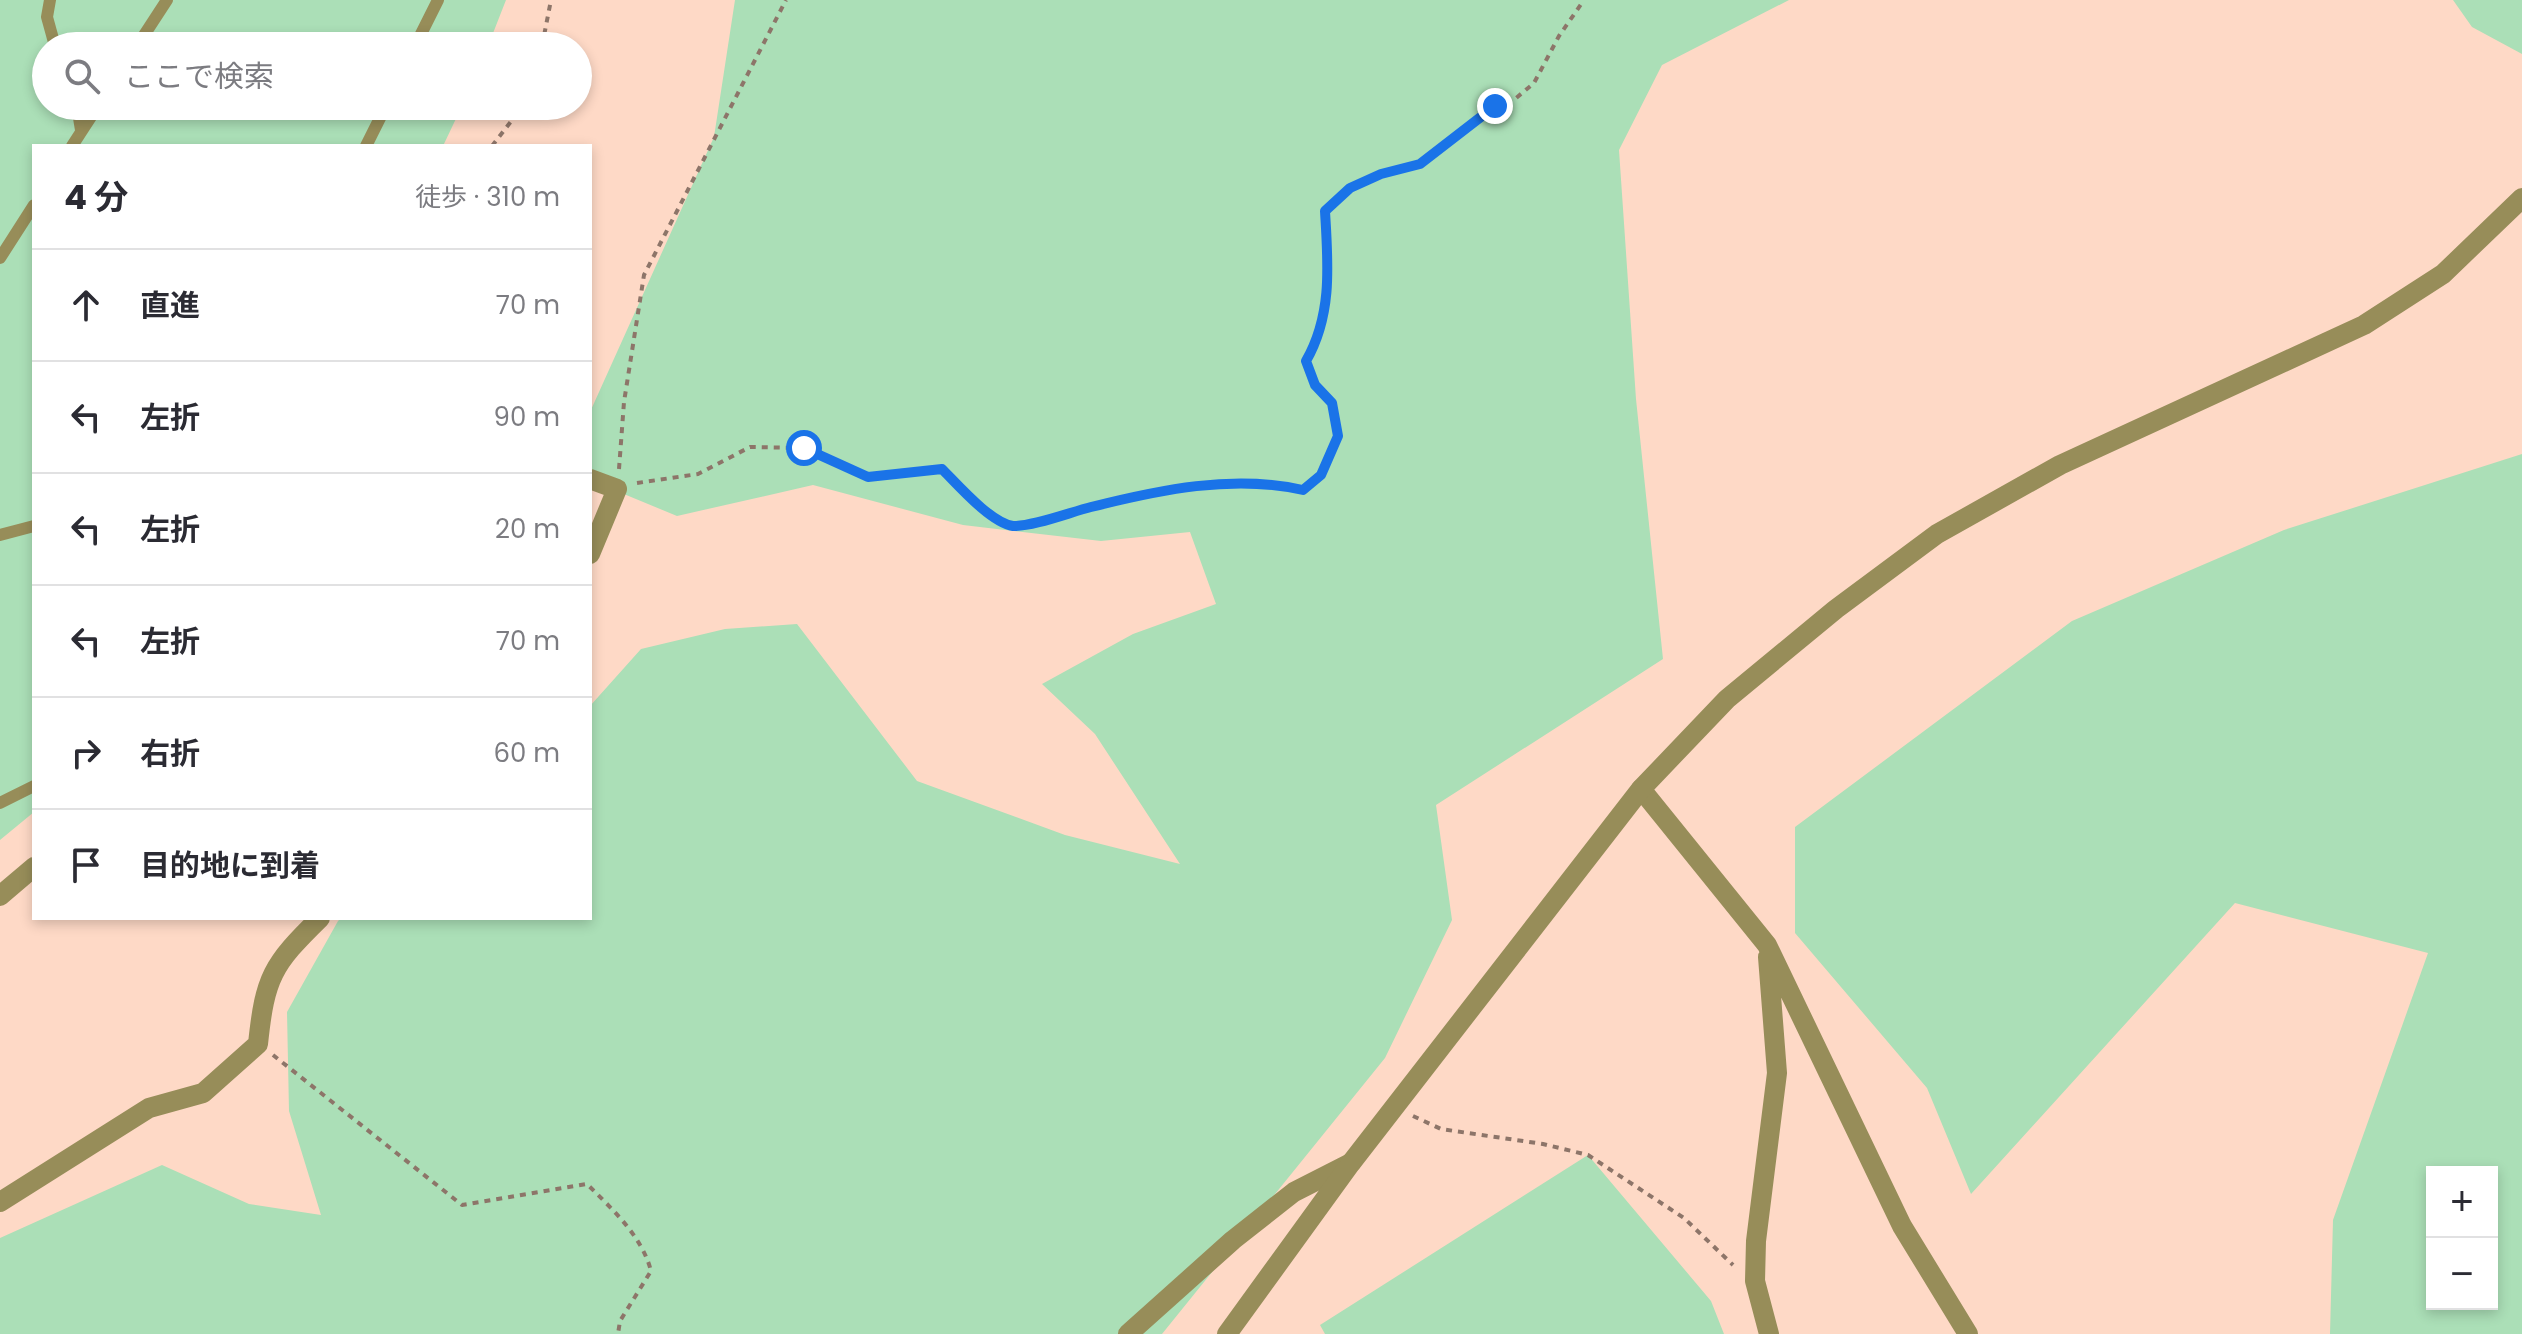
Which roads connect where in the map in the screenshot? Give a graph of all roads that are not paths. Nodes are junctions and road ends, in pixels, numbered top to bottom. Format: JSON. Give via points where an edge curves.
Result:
{"nodes":[{"id":1,"x":50,"y":0,"type":"edge"},
{"id":2,"x":167,"y":0,"type":"edge"},
{"id":3,"x":438,"y":0,"type":"edge"},
{"id":4,"x":51,"y":32,"type":"edge"},
{"id":5,"x":146,"y":32,"type":"edge"},
{"id":6,"x":422,"y":32,"type":"edge"},
{"id":7,"x":79,"y":120,"type":"edge"},
{"id":8,"x":88,"y":120,"type":"edge"},
{"id":9,"x":379,"y":120,"type":"edge"},
{"id":10,"x":81,"y":131,"type":"junction"},
{"id":11,"x":73,"y":144,"type":"edge"},
{"id":12,"x":367,"y":144,"type":"edge"},
{"id":13,"x":2522,"y":198,"type":"edge"},
{"id":14,"x":32,"y":208,"type":"edge"},
{"id":15,"x":0,"y":258,"type":"edge"},
{"id":16,"x":592,"y":480,"type":"edge"},
{"id":17,"x":32,"y":527,"type":"edge"},
{"id":18,"x":0,"y":535,"type":"edge"},
{"id":19,"x":592,"y":549,"type":"edge"},
{"id":20,"x":32,"y":787,"type":"edge"},
{"id":21,"x":1641,"y":789,"type":"junction"},
{"id":22,"x":0,"y":803,"type":"edge"},
{"id":23,"x":32,"y":869,"type":"edge"},
{"id":24,"x":0,"y":896,"type":"edge"},
{"id":25,"x":318,"y":920,"type":"edge"},
{"id":26,"x":1767,"y":945,"type":"junction"},
{"id":27,"x":1351,"y":1163,"type":"junction"},
{"id":28,"x":0,"y":1202,"type":"edge"},
{"id":29,"x":1128,"y":1334,"type":"edge"},
{"id":30,"x":1227,"y":1334,"type":"edge"},
{"id":31,"x":1769,"y":1334,"type":"edge"},
{"id":32,"x":1968,"y":1334,"type":"edge"}],
"edges":[{"from":1,"to":4,"type":"lane"},
{"from":2,"to":5,"type":"lane"},
{"from":3,"to":6,"type":"lane"},
{"from":7,"to":10,"type":"lane"},
{"from":8,"to":10,"type":"lane"},
{"from":9,"to":12,"type":"lane"},
{"from":10,"to":11,"type":"lane"},
{"from":13,"to":21,"type":"street","via":[[2443,274],[2364,325],[2060,465],[1937,534],[1727,699]]},
{"from":14,"to":15,"type":"lane"},
{"from":16,"to":19,"type":"street","via":[[617,489]]},
{"from":17,"to":18,"type":"lane"},
{"from":20,"to":22,"type":"lane"},
{"from":21,"to":26,"type":"street"},
{"from":21,"to":27,"type":"street"},
{"from":23,"to":24,"type":"street"},
{"from":25,"to":28,"type":"street","via":[[283,955],[264,993],[258,1044],[203,1093],[149,1108]]},
{"from":26,"to":31,"type":"street","via":[[1777,1073],[1755,1281]]},
{"from":26,"to":32,"type":"street","via":[[1902,1226]]},
{"from":27,"to":29,"type":"street","via":[[1294,1192]]},
{"from":27,"to":30,"type":"street"}]}
